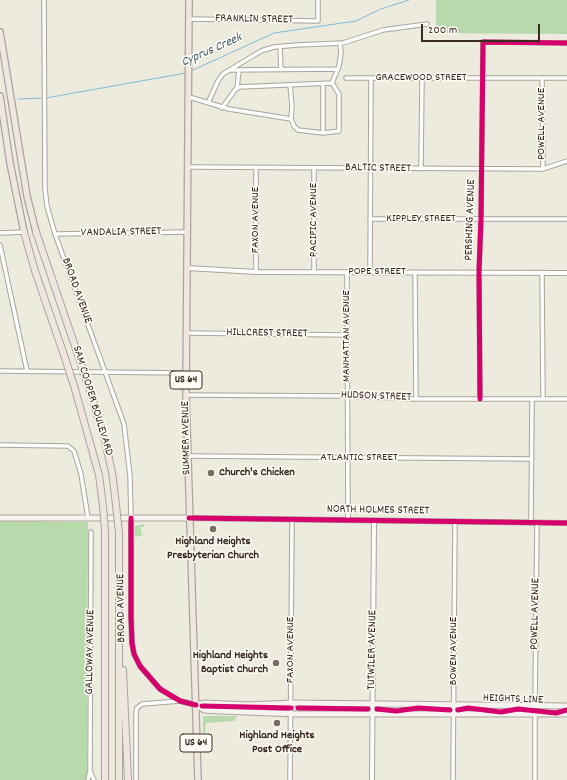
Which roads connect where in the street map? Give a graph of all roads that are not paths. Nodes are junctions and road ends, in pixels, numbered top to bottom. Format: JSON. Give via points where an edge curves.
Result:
{"nodes":[{"id":1,"x":44,"y":0,"type":"edge"},
{"id":2,"x":189,"y":0,"type":"edge"},
{"id":3,"x":318,"y":0,"type":"edge"},
{"id":4,"x":189,"y":19,"type":"junction"},
{"id":5,"x":427,"y":24,"type":"dead end"},
{"id":6,"x":0,"y":32,"type":"edge"},
{"id":7,"x":567,"y":43,"type":"edge"},
{"id":8,"x":340,"y":44,"type":"junction"},
{"id":9,"x":280,"y":47,"type":"junction"},
{"id":10,"x":338,"y":69,"type":"junction"},
{"id":11,"x":229,"y":70,"type":"junction"},
{"id":12,"x":239,"y":70,"type":"junction"},
{"id":13,"x":281,"y":70,"type":"junction"},
{"id":14,"x":346,"y":78,"type":"dead end"},
{"id":15,"x":371,"y":78,"type":"junction"},
{"id":16,"x":422,"y":78,"type":"junction"},
{"id":17,"x":482,"y":78,"type":"junction"},
{"id":18,"x":542,"y":78,"type":"junction"},
{"id":19,"x":567,"y":78,"type":"edge"},
{"id":20,"x":332,"y":83,"type":"junction"},
{"id":21,"x":290,"y":84,"type":"junction"},
{"id":22,"x":323,"y":84,"type":"junction"},
{"id":23,"x":237,"y":88,"type":"junction"},
{"id":24,"x":0,"y":96,"type":"edge"},
{"id":25,"x":188,"y":97,"type":"junction"},
{"id":26,"x":208,"y":103,"type":"junction"},
{"id":27,"x":222,"y":108,"type":"junction"},
{"id":28,"x":291,"y":119,"type":"junction"},
{"id":29,"x":323,"y":133,"type":"junction"},
{"id":30,"x":567,"y":161,"type":"edge"},
{"id":31,"x":188,"y":167,"type":"junction"},
{"id":32,"x":256,"y":168,"type":"junction"},
{"id":33,"x":314,"y":168,"type":"junction"},
{"id":34,"x":370,"y":169,"type":"junction"},
{"id":35,"x":421,"y":169,"type":"junction"},
{"id":36,"x":482,"y":169,"type":"junction"},
{"id":37,"x":543,"y":169,"type":"junction"},
{"id":38,"x":370,"y":219,"type":"junction"},
{"id":39,"x":481,"y":219,"type":"junction"},
{"id":40,"x":567,"y":219,"type":"edge"},
{"id":41,"x":24,"y":232,"type":"junction"},
{"id":42,"x":36,"y":232,"type":"joint"},
{"id":43,"x":187,"y":232,"type":"junction"},
{"id":44,"x":0,"y":233,"type":"edge"},
{"id":45,"x":55,"y":234,"type":"junction"},
{"id":46,"x":0,"y":245,"type":"edge"},
{"id":47,"x":187,"y":268,"type":"junction"},
{"id":48,"x":256,"y":272,"type":"junction"},
{"id":49,"x":314,"y":272,"type":"junction"},
{"id":50,"x":347,"y":272,"type":"junction"},
{"id":51,"x":370,"y":272,"type":"junction"},
{"id":52,"x":479,"y":272,"type":"junction"},
{"id":53,"x":415,"y":273,"type":"junction"},
{"id":54,"x":542,"y":273,"type":"junction"},
{"id":55,"x":567,"y":273,"type":"edge"},
{"id":56,"x":186,"y":332,"type":"junction"},
{"id":57,"x":347,"y":335,"type":"junction"},
{"id":58,"x":0,"y":370,"type":"edge"},
{"id":59,"x":27,"y":371,"type":"junction"},
{"id":60,"x":106,"y":372,"type":"junction"},
{"id":61,"x":186,"y":373,"type":"junction"},
{"id":62,"x":186,"y":395,"type":"junction"},
{"id":63,"x":348,"y":396,"type":"junction"},
{"id":64,"x":416,"y":399,"type":"junction"},
{"id":65,"x":480,"y":399,"type":"junction"},
{"id":66,"x":532,"y":399,"type":"junction"},
{"id":67,"x":543,"y":399,"type":"junction"},
{"id":68,"x":567,"y":399,"type":"edge"},
{"id":69,"x":0,"y":445,"type":"edge"},
{"id":70,"x":187,"y":456,"type":"junction"},
{"id":71,"x":348,"y":458,"type":"junction"},
{"id":72,"x":532,"y":459,"type":"junction"},
{"id":73,"x":0,"y":518,"type":"edge"},
{"id":74,"x":88,"y":518,"type":"junction"},
{"id":75,"x":131,"y":518,"type":"junction"},
{"id":76,"x":189,"y":518,"type":"junction"},
{"id":77,"x":292,"y":519,"type":"junction"},
{"id":78,"x":348,"y":520,"type":"junction"},
{"id":79,"x":374,"y":520,"type":"junction"},
{"id":80,"x":455,"y":522,"type":"junction"},
{"id":81,"x":531,"y":523,"type":"junction"},
{"id":82,"x":537,"y":523,"type":"junction"},
{"id":83,"x":567,"y":523,"type":"edge"},
{"id":84,"x":91,"y":532,"type":"dead end"},
{"id":85,"x":120,"y":620,"type":"junction"},
{"id":86,"x":180,"y":701,"type":"junction"},
{"id":87,"x":291,"y":703,"type":"junction"},
{"id":88,"x":196,"y":705,"type":"junction"},
{"id":89,"x":372,"y":705,"type":"junction"},
{"id":90,"x":454,"y":705,"type":"junction"},
{"id":91,"x":535,"y":705,"type":"junction"},
{"id":92,"x":567,"y":706,"type":"edge"},
{"id":93,"x":291,"y":712,"type":"junction"},
{"id":94,"x":372,"y":714,"type":"junction"},
{"id":95,"x":454,"y":714,"type":"junction"},
{"id":96,"x":535,"y":714,"type":"junction"},
{"id":97,"x":567,"y":714,"type":"edge"},
{"id":98,"x":90,"y":771,"type":"junction"},
{"id":99,"x":88,"y":780,"type":"edge"},
{"id":100,"x":94,"y":780,"type":"edge"},
{"id":101,"x":105,"y":780,"type":"edge"},
{"id":102,"x":119,"y":780,"type":"edge"},
{"id":103,"x":128,"y":780,"type":"edge"},
{"id":104,"x":136,"y":780,"type":"edge"},
{"id":105,"x":198,"y":780,"type":"edge"},
{"id":106,"x":290,"y":780,"type":"edge"},
{"id":107,"x":372,"y":780,"type":"edge"},
{"id":108,"x":453,"y":780,"type":"edge"},
{"id":109,"x":535,"y":780,"type":"edge"}],
"edges":[{"from":1,"to":45,"type":"street","name":"BROAD AVENUE","via":[[45,189]]},
{"from":2,"to":4,"type":"main road","name":"SUMMER AVENUE","number":"US 64"},
{"from":3,"to":4,"type":"street","name":"FRANKLIN STREET","via":[[318,21]]},
{"from":4,"to":25,"type":"main road","name":"SUMMER AVENUE","number":"US 64"},
{"from":5,"to":8,"type":"street","via":[[383,30]]},
{"from":6,"to":42,"type":"main road","name":"SAM COOPER BOULEVARD","via":[[27,196]]},
{"from":7,"to":17,"type":"street","name":"PERSHING AVENUE","via":[[482,42]]},
{"from":8,"to":9,"type":"street"},
{"from":8,"to":10,"type":"street"},
{"from":9,"to":11,"type":"street","via":[[261,51]]},
{"from":9,"to":13,"type":"street"},
{"from":10,"to":13,"type":"street"},
{"from":10,"to":20,"type":"street"},
{"from":11,"to":12,"type":"street"},
{"from":11,"to":26,"type":"street","via":[[218,81]]},
{"from":12,"to":13,"type":"street"},
{"from":12,"to":23,"type":"street"},
{"from":14,"to":15,"type":"street","name":"GRACEWOOD STREET"},
{"from":15,"to":16,"type":"street","name":"GRACEWOOD STREET"},
{"from":15,"to":34,"type":"street"},
{"from":16,"to":17,"type":"street","name":"GRACEWOOD STREET"},
{"from":16,"to":35,"type":"street"},
{"from":17,"to":18,"type":"street","name":"GRACEWOOD STREET"},
{"from":17,"to":36,"type":"street","name":"PERSHING AVENUE"},
{"from":18,"to":19,"type":"street","name":"GRACEWOOD STREET"},
{"from":18,"to":37,"type":"street","name":"POWELL AVENUE"},
{"from":20,"to":22,"type":"street"},
{"from":20,"to":29,"type":"street","via":[[339,94],[339,131]]},
{"from":21,"to":22,"type":"street"},
{"from":21,"to":23,"type":"street"},
{"from":21,"to":28,"type":"street"},
{"from":22,"to":29,"type":"street"},
{"from":23,"to":27,"type":"street"},
{"from":24,"to":41,"type":"main road","name":"SAM COOPER BOULEVARD"},
{"from":25,"to":26,"type":"street"},
{"from":25,"to":31,"type":"main road","name":"SUMMER AVENUE","number":"US 64"},
{"from":26,"to":27,"type":"street"},
{"from":27,"to":28,"type":"street"},
{"from":28,"to":29,"type":"street","via":[[298,130]]},
{"from":30,"to":37,"type":"street","name":"BALTIC STREET"},
{"from":31,"to":32,"type":"street","name":"BALTIC STREET"},
{"from":31,"to":43,"type":"main road","name":"SUMMER AVENUE","number":"US 64"},
{"from":32,"to":33,"type":"street","name":"BALTIC STREET"},
{"from":32,"to":48,"type":"street","name":"FAXON AVENUE"},
{"from":33,"to":34,"type":"street","name":"BALTIC STREET"},
{"from":33,"to":49,"type":"street","name":"PACIFIC AVENUE"},
{"from":34,"to":35,"type":"street","name":"BALTIC STREET"},
{"from":34,"to":38,"type":"street"},
{"from":35,"to":36,"type":"street","name":"BALTIC STREET"},
{"from":36,"to":37,"type":"street","name":"BALTIC STREET"},
{"from":36,"to":39,"type":"street","name":"PERSHING AVENUE"},
{"from":38,"to":39,"type":"street","name":"KIPPLEY STREET"},
{"from":38,"to":51,"type":"street"},
{"from":39,"to":40,"type":"street","name":"KIPPLEY STREET"},
{"from":39,"to":52,"type":"street","name":"PERSHING AVENUE"},
{"from":41,"to":44,"type":"street"},
{"from":41,"to":101,"type":"highway","name":"SAM COOPER BOULEVARD","bridge":true,"via":[[75,389],[99,475],[105,531]]},
{"from":42,"to":85,"type":"highway","name":"SAM COOPER BOULEVARD","bridge":true,"via":[[88,385],[112,472],[119,533]]},
{"from":43,"to":45,"type":"street","name":"VANDALIA STREET"},
{"from":43,"to":47,"type":"main road","name":"SUMMER AVENUE","number":"US 64"},
{"from":45,"to":60,"type":"street","name":"BROAD AVENUE"},
{"from":46,"to":59,"type":"street"},
{"from":47,"to":48,"type":"street","name":"POPE STREET"},
{"from":47,"to":56,"type":"main road","name":"SUMMER AVENUE","number":"US 64"},
{"from":48,"to":49,"type":"street","name":"POPE STREET"},
{"from":49,"to":50,"type":"street","name":"POPE STREET"},
{"from":50,"to":51,"type":"street","name":"POPE STREET"},
{"from":50,"to":57,"type":"street","name":"MANHATTAN AVENUE"},
{"from":51,"to":53,"type":"street","name":"POPE STREET"},
{"from":52,"to":53,"type":"street","name":"POPE STREET"},
{"from":52,"to":54,"type":"street","name":"POPE STREET"},
{"from":52,"to":65,"type":"street","name":"PERSHING AVENUE"},
{"from":53,"to":64,"type":"street"},
{"from":54,"to":55,"type":"street","name":"POPE STREET"},
{"from":54,"to":67,"type":"street"},
{"from":56,"to":57,"type":"street","name":"HILLCREST STREET"},
{"from":56,"to":61,"type":"main road","name":"SUMMER AVENUE","number":"US 64"},
{"from":57,"to":63,"type":"street","name":"MANHATTAN AVENUE"},
{"from":58,"to":59,"type":"street"},
{"from":59,"to":60,"type":"street"},
{"from":60,"to":61,"type":"street"},
{"from":60,"to":75,"type":"street","name":"BROAD AVENUE","via":[[125,432]]},
{"from":61,"to":62,"type":"main road","name":"SUMMER AVENUE","number":"US 64"},
{"from":62,"to":63,"type":"street","name":"HUDSON STREET"},
{"from":62,"to":70,"type":"main road","name":"SUMMER AVENUE","number":"US 64"},
{"from":63,"to":64,"type":"street","name":"HUDSON STREET"},
{"from":63,"to":71,"type":"street","name":"MANHATTAN AVENUE"},
{"from":64,"to":65,"type":"street","name":"HUDSON STREET"},
{"from":65,"to":66,"type":"street","name":"HUDSON STREET"},
{"from":66,"to":67,"type":"street","name":"HUDSON STREET"},
{"from":66,"to":72,"type":"street"},
{"from":67,"to":68,"type":"street","name":"HUDSON STREET"},
{"from":69,"to":74,"type":"street","via":[[68,446],[74,451],[81,474]]},
{"from":70,"to":71,"type":"street","name":"ATLANTIC STREET"},
{"from":70,"to":76,"type":"main road","name":"SUMMER AVENUE","number":"US 64"},
{"from":71,"to":72,"type":"street","name":"ATLANTIC STREET"},
{"from":71,"to":78,"type":"street","name":"MANHATTAN AVENUE"},
{"from":72,"to":81,"type":"street"},
{"from":73,"to":74,"type":"main road","name":"NORTH HOLMES STREET"},
{"from":74,"to":75,"type":"main road","name":"NORTH HOLMES STREET"},
{"from":75,"to":76,"type":"main road","name":"NORTH HOLMES STREET"},
{"from":75,"to":86,"type":"street","name":"BROAD AVENUE","via":[[131,616],[134,654],[140,666],[160,689]]},
{"from":76,"to":77,"type":"street","name":"NORTH HOLMES STREET"},
{"from":76,"to":88,"type":"main road","name":"SUMMER AVENUE","number":"US 64"},
{"from":77,"to":78,"type":"street","name":"NORTH HOLMES STREET"},
{"from":77,"to":87,"type":"street","name":"FAXON AVENUE"},
{"from":78,"to":79,"type":"street","name":"NORTH HOLMES STREET"},
{"from":79,"to":80,"type":"street","name":"NORTH HOLMES STREET"},
{"from":79,"to":89,"type":"street","name":"TUTWILER AVENUE"},
{"from":80,"to":81,"type":"street","name":"NORTH HOLMES STREET"},
{"from":80,"to":90,"type":"street","name":"BOWEN AVENUE"},
{"from":81,"to":82,"type":"street","name":"NORTH HOLMES STREET"},
{"from":82,"to":83,"type":"street","name":"NORTH HOLMES STREET"},
{"from":82,"to":91,"type":"street","name":"POWELL AVENUE"},
{"from":84,"to":98,"type":"street","name":"GALLOWAY AVENUE"},
{"from":85,"to":102,"type":"highway","name":"SAM COOPER BOULEVARD"},
{"from":85,"to":103,"type":"highway"},
{"from":86,"to":88,"type":"street","name":"BROAD AVENUE"},
{"from":86,"to":104,"type":"street","via":[[142,704],[137,708]]},
{"from":87,"to":88,"type":"main road"},
{"from":87,"to":89,"type":"main road"},
{"from":87,"to":93,"type":"street","name":"FAXON AVENUE"},
{"from":88,"to":93,"type":"main road","via":[[204,710]]},
{"from":88,"to":105,"type":"main road","name":"SUMMER AVENUE","number":"US 64"},
{"from":89,"to":90,"type":"main road"},
{"from":89,"to":94,"type":"street","name":"TUTWILER AVENUE"},
{"from":90,"to":91,"type":"main road"},
{"from":90,"to":95,"type":"street","name":"BOWEN AVENUE"},
{"from":91,"to":92,"type":"main road"},
{"from":93,"to":94,"type":"main road"},
{"from":93,"to":106,"type":"street","name":"FAXON AVENUE"},
{"from":94,"to":95,"type":"main road"},
{"from":94,"to":107,"type":"street","name":"TUTWILER AVENUE"},
{"from":95,"to":96,"type":"main road"},
{"from":95,"to":108,"type":"street","name":"BOWEN AVENUE"},
{"from":96,"to":97,"type":"main road"},
{"from":96,"to":109,"type":"street"},
{"from":98,"to":99,"type":"street","name":"GALLOWAY AVENUE"},
{"from":98,"to":100,"type":"street","name":"GALLOWAY AVENUE"}]}
